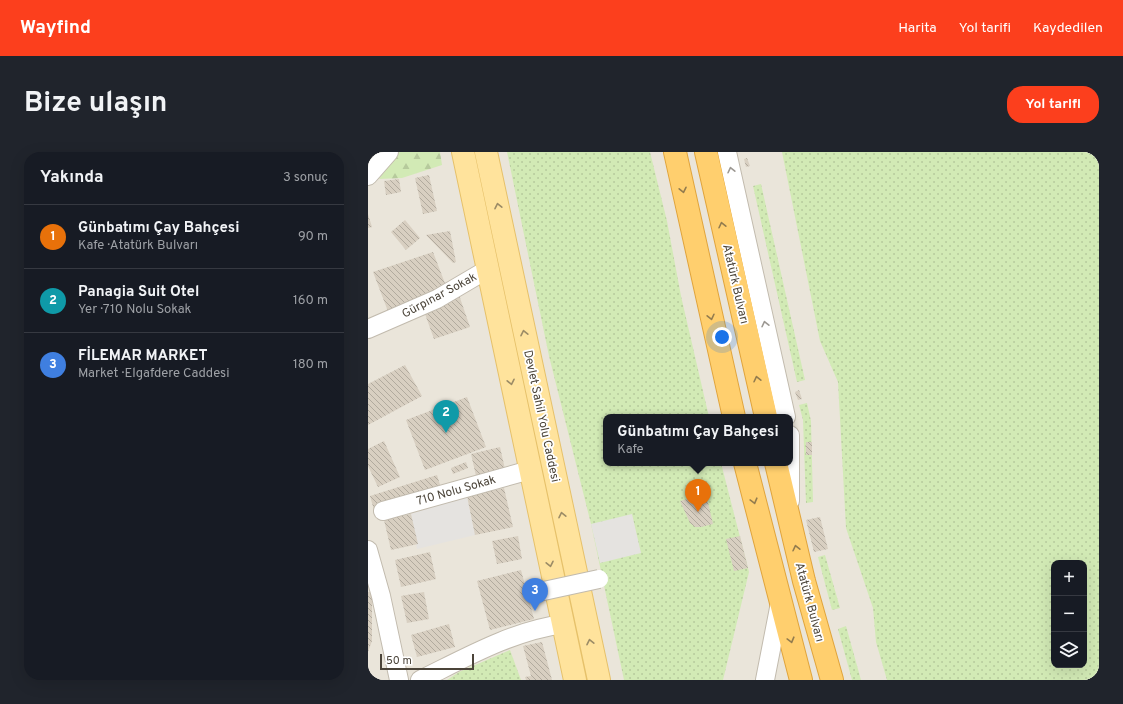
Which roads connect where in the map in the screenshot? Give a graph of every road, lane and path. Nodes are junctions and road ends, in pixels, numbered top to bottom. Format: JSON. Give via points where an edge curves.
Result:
{"nodes":[{"id":1,"x":389,"y":152,"type":"edge"},
{"id":2,"x":463,"y":152,"type":"edge"},
{"id":3,"x":486,"y":152,"type":"edge"},
{"id":4,"x":675,"y":152,"type":"edge"},
{"id":5,"x":706,"y":152,"type":"edge"},
{"id":6,"x":727,"y":152,"type":"edge"},
{"id":7,"x":368,"y":176,"type":"edge"},
{"id":8,"x":488,"y":269,"type":"junction"},
{"id":9,"x":368,"y":329,"type":"edge"},
{"id":10,"x":733,"y":414,"type":"edge"},
{"id":11,"x":765,"y":414,"type":"edge"},
{"id":12,"x":785,"y":414,"type":"edge"},
{"id":13,"x":746,"y":466,"type":"edge"},
{"id":14,"x":777,"y":466,"type":"edge"},
{"id":15,"x":790,"y":466,"type":"edge"},
{"id":16,"x":530,"y":470,"type":"junction"},
{"id":17,"x":383,"y":511,"type":"dead end"},
{"id":18,"x":790,"y":523,"type":"junction"},
{"id":19,"x":368,"y":550,"type":"edge"},
{"id":20,"x":599,"y":579,"type":"dead end"},
{"id":21,"x":539,"y":592,"type":"dead end"},
{"id":22,"x":780,"y":603,"type":"junction"},
{"id":23,"x":563,"y":624,"type":"junction"},
{"id":24,"x":399,"y":680,"type":"edge"},
{"id":25,"x":420,"y":680,"type":"edge"},
{"id":26,"x":575,"y":680,"type":"edge"},
{"id":27,"x":599,"y":680,"type":"edge"},
{"id":28,"x":765,"y":680,"type":"edge"},
{"id":29,"x":802,"y":680,"type":"edge"},
{"id":30,"x":832,"y":680,"type":"edge"}],
"edges":[{"from":1,"to":7,"type":"street"},
{"from":2,"to":8,"type":"main road","name":"Devlet Sahil Yolu Caddesi"},
{"from":27,"to":3,"type":"main road","name":"Devlet Sahil Yolu Caddesi","one_way":true},
{"from":4,"to":10,"type":"highway","one_way":true},
{"from":11,"to":5,"type":"highway","name":"Atatürk Bulvarı","one_way":true},
{"from":12,"to":6,"type":"street","name":"Atatürk Bulvarı","one_way":true},
{"from":8,"to":9,"type":"street","name":"Gürpınar Sokak","via":[[437,299]]},
{"from":8,"to":16,"type":"main road","name":"Devlet Sahil Yolu Caddesi","one_way":true},
{"from":13,"to":22,"type":"highway","one_way":true},
{"from":14,"to":18,"type":"highway","name":"Atatürk Bulvarı"},
{"from":15,"to":18,"type":"street","name":"Atatürk Bulvarı"},
{"from":16,"to":17,"type":"street","name":"710 Nolu Sokak"},
{"from":16,"to":23,"type":"main road","name":"Devlet Sahil Yolu Caddesi","one_way":true},
{"from":30,"to":18,"type":"highway","name":"Atatürk Bulvarı","one_way":true},
{"from":19,"to":24,"type":"street"},
{"from":20,"to":21,"type":"street","bridge":true},
{"from":22,"to":28,"type":"street"},
{"from":22,"to":29,"type":"highway","one_way":true},
{"from":23,"to":25,"type":"street","via":[[543,627],[516,636]]},
{"from":23,"to":26,"type":"main road","name":"Devlet Sahil Yolu Caddesi"}]}
